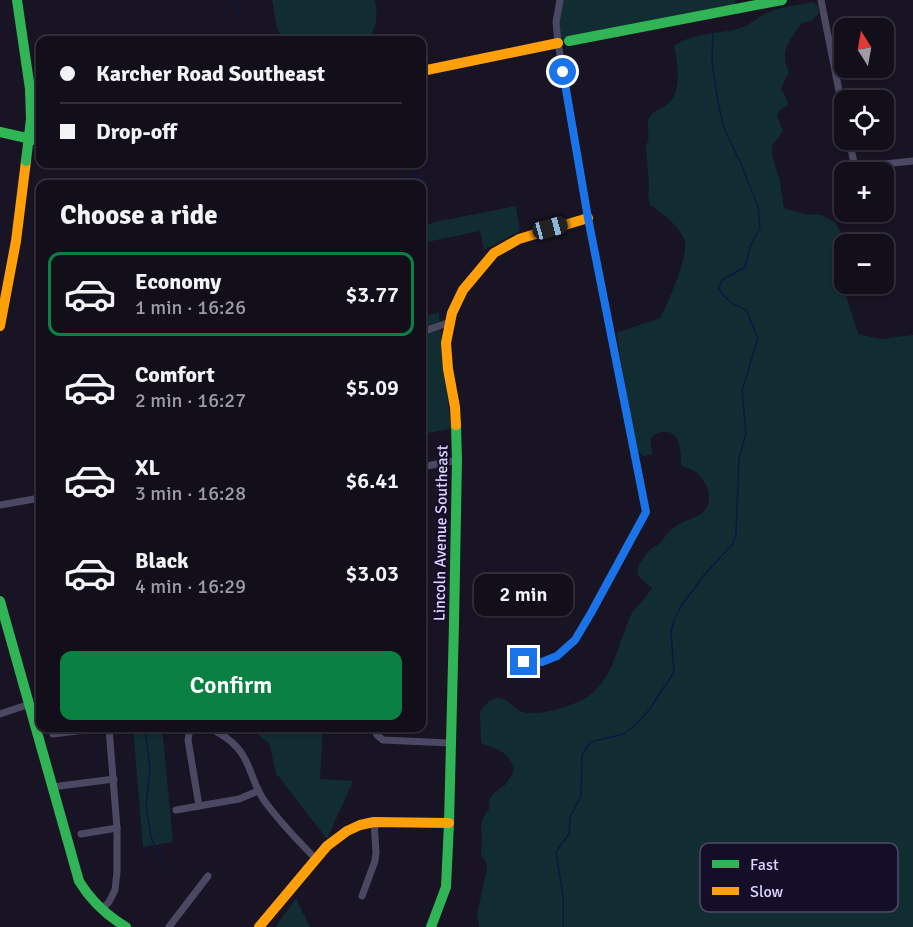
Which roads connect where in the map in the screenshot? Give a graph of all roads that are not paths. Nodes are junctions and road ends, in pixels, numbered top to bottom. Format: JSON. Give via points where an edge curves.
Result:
{"nodes":[{"id":1,"x":17,"y":0,"type":"edge"},
{"id":2,"x":560,"y":0,"type":"edge"},
{"id":3,"x":782,"y":0,"type":"edge"},
{"id":4,"x":821,"y":0,"type":"edge"},
{"id":5,"x":563,"y":42,"type":"junction"},
{"id":6,"x":426,"y":70,"type":"edge"},
{"id":7,"x":839,"y":90,"type":"edge"},
{"id":8,"x":36,"y":101,"type":"edge"},
{"id":9,"x":0,"y":132,"type":"edge"},
{"id":10,"x":36,"y":140,"type":"edge"},
{"id":11,"x":851,"y":150,"type":"edge"},
{"id":12,"x":913,"y":160,"type":"edge"},
{"id":13,"x":588,"y":218,"type":"junction"},
{"id":14,"x":450,"y":322,"type":"junction"},
{"id":15,"x":0,"y":326,"type":"edge"},
{"id":16,"x":426,"y":331,"type":"edge"},
{"id":17,"x":457,"y":460,"type":"junction"},
{"id":18,"x":426,"y":466,"type":"edge"},
{"id":19,"x":36,"y":499,"type":"edge"},
{"id":20,"x":0,"y":506,"type":"edge"},
{"id":21,"x":0,"y":601,"type":"edge"},
{"id":22,"x":524,"y":662,"type":"dead end"},
{"id":23,"x":30,"y":704,"type":"junction"},
{"id":24,"x":0,"y":714,"type":"edge"},
{"id":25,"x":36,"y":727,"type":"edge"},
{"id":26,"x":37,"y":732,"type":"edge"},
{"id":27,"x":74,"y":732,"type":"edge"},
{"id":28,"x":109,"y":732,"type":"edge"},
{"id":29,"x":189,"y":732,"type":"edge"},
{"id":30,"x":218,"y":732,"type":"edge"},
{"id":31,"x":376,"y":732,"type":"edge"},
{"id":32,"x":53,"y":735,"type":"dead end"},
{"id":33,"x":450,"y":743,"type":"junction"},
{"id":34,"x":114,"y":779,"type":"junction"},
{"id":35,"x":52,"y":788,"type":"junction"},
{"id":36,"x":258,"y":791,"type":"junction"},
{"id":37,"x":199,"y":806,"type":"junction"},
{"id":38,"x":176,"y":810,"type":"dead end"},
{"id":39,"x":374,"y":822,"type":"junction"},
{"id":40,"x":449,"y":823,"type":"junction"},
{"id":41,"x":117,"y":828,"type":"junction"},
{"id":42,"x":81,"y":834,"type":"dead end"},
{"id":43,"x":316,"y":859,"type":"junction"},
{"id":44,"x":208,"y":876,"type":"dead end"},
{"id":45,"x":362,"y":896,"type":"dead end"},
{"id":46,"x":101,"y":910,"type":"junction"},
{"id":47,"x":126,"y":927,"type":"edge"},
{"id":48,"x":169,"y":927,"type":"edge"},
{"id":49,"x":259,"y":927,"type":"edge"},
{"id":50,"x":431,"y":927,"type":"edge"}],
"edges":[{"from":1,"to":8,"type":"street"},
{"from":2,"to":5,"type":"street","via":[[556,22]]},
{"from":3,"to":5,"type":"street"},
{"from":4,"to":7,"type":"street"},
{"from":5,"to":6,"type":"street"},
{"from":5,"to":13,"type":"street"},
{"from":8,"to":15,"type":"street","bridge":true},
{"from":9,"to":10,"type":"street"},
{"from":11,"to":12,"type":"street","via":[[855,167]]},
{"from":13,"to":14,"type":"street","name":"Lincoln Avenue Southeast","via":[[519,239],[494,253],[463,290]]},
{"from":13,"to":22,"type":"street","via":[[646,512],[575,640],[557,656],[542,662]]},
{"from":14,"to":16,"type":"street"},
{"from":14,"to":17,"type":"street","name":"Lincoln Avenue Southeast","via":[[446,344]]},
{"from":17,"to":18,"type":"street"},
{"from":17,"to":33,"type":"street","name":"Lincoln Avenue Southeast"},
{"from":19,"to":20,"type":"street"},
{"from":21,"to":23,"type":"street"},
{"from":23,"to":24,"type":"street"},
{"from":23,"to":25,"type":"street"},
{"from":26,"to":35,"type":"street"},
{"from":27,"to":32,"type":"street"},
{"from":28,"to":34,"type":"street"},
{"from":29,"to":37,"type":"street"},
{"from":30,"to":36,"type":"street","via":[[242,753]]},
{"from":31,"to":33,"type":"street","via":[[383,740]]},
{"from":33,"to":40,"type":"street","name":"Lincoln Avenue Southeast"},
{"from":34,"to":35,"type":"street"},
{"from":34,"to":41,"type":"street"},
{"from":35,"to":46,"type":"street","via":[[79,881]]},
{"from":36,"to":37,"type":"street","via":[[239,799]]},
{"from":36,"to":43,"type":"street"},
{"from":37,"to":38,"type":"street"},
{"from":39,"to":40,"type":"street"},
{"from":39,"to":43,"type":"street","via":[[347,831]]},
{"from":39,"to":45,"type":"street","via":[[375,861]]},
{"from":40,"to":50,"type":"street","name":"Lincoln Avenue Southeast","via":[[446,888]]},
{"from":41,"to":42,"type":"street"},
{"from":41,"to":46,"type":"street","via":[[115,890]]},
{"from":43,"to":49,"type":"street"},
{"from":44,"to":48,"type":"street"},
{"from":46,"to":47,"type":"street"}]}
